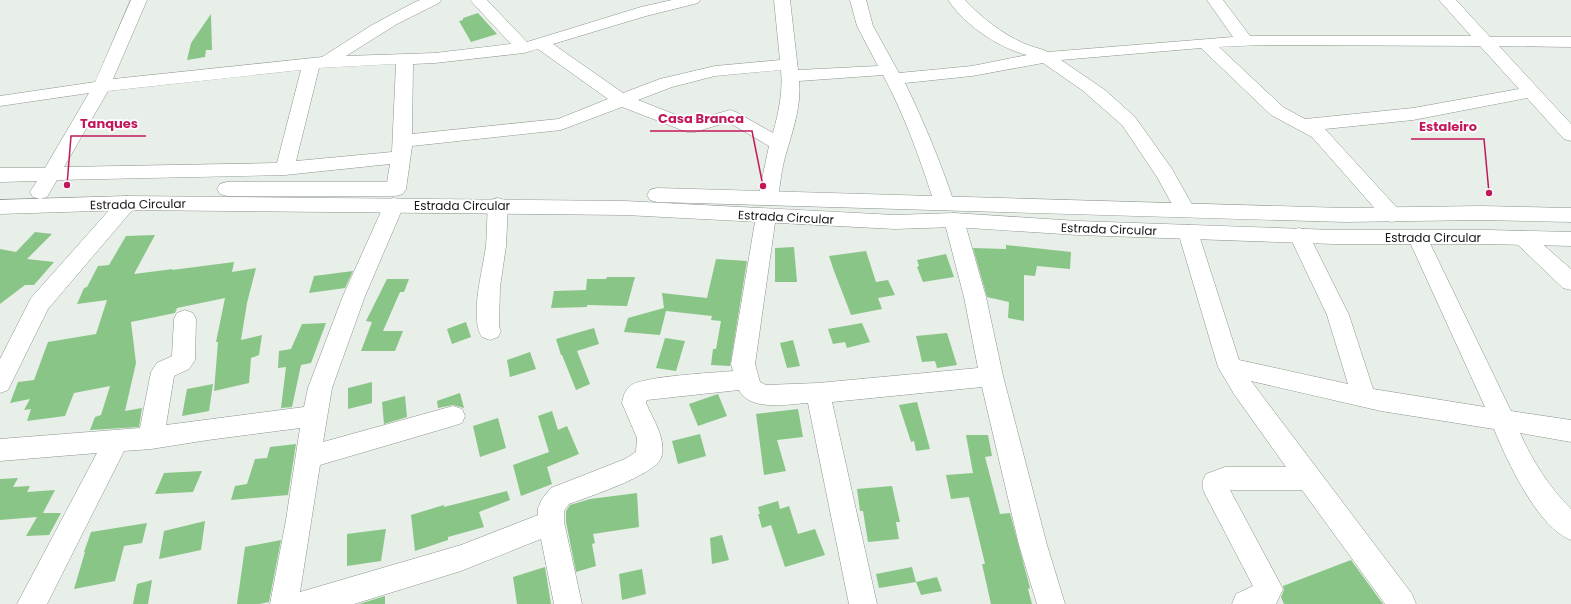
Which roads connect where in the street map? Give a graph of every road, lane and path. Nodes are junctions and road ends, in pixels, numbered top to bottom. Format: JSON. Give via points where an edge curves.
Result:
{"nodes":[{"id":1,"x":139,"y":0,"type":"edge"},
{"id":2,"x":433,"y":0,"type":"edge"},
{"id":3,"x":478,"y":0,"type":"edge"},
{"id":4,"x":692,"y":0,"type":"edge"},
{"id":5,"x":782,"y":0,"type":"edge"},
{"id":6,"x":858,"y":0,"type":"edge"},
{"id":7,"x":956,"y":0,"type":"edge"},
{"id":8,"x":1214,"y":0,"type":"edge"},
{"id":9,"x":1447,"y":0,"type":"edge"},
{"id":10,"x":1245,"y":41,"type":"junction"},
{"id":11,"x":1485,"y":41,"type":"junction"},
{"id":12,"x":1571,"y":42,"type":"edge"},
{"id":13,"x":1205,"y":43,"type":"junction"},
{"id":14,"x":542,"y":44,"type":"junction"},
{"id":15,"x":524,"y":48,"type":"junction"},
{"id":16,"x":1045,"y":56,"type":"junction"},
{"id":17,"x":405,"y":59,"type":"junction"},
{"id":18,"x":319,"y":63,"type":"junction"},
{"id":19,"x":789,"y":70,"type":"junction"},
{"id":20,"x":892,"y":74,"type":"junction"},
{"id":21,"x":102,"y":86,"type":"junction"},
{"id":22,"x":1532,"y":92,"type":"junction"},
{"id":23,"x":621,"y":100,"type":"junction"},
{"id":24,"x":0,"y":101,"type":"edge"},
{"id":25,"x":1302,"y":125,"type":"junction"},
{"id":26,"x":1567,"y":127,"type":"edge"},
{"id":27,"x":779,"y":144,"type":"junction"},
{"id":28,"x":402,"y":149,"type":"junction"},
{"id":29,"x":285,"y":169,"type":"junction"},
{"id":30,"x":0,"y":175,"type":"edge"},
{"id":31,"x":52,"y":175,"type":"junction"},
{"id":32,"x":40,"y":192,"type":"junction"},
{"id":33,"x":0,"y":193,"type":"edge"},
{"id":34,"x":395,"y":197,"type":"junction"},
{"id":35,"x":127,"y":203,"type":"junction"},
{"id":36,"x":498,"y":205,"type":"junction"},
{"id":37,"x":0,"y":207,"type":"edge"},
{"id":38,"x":767,"y":207,"type":"junction"},
{"id":39,"x":949,"y":211,"type":"junction"},
{"id":40,"x":1392,"y":215,"type":"junction"},
{"id":41,"x":1571,"y":215,"type":"edge"},
{"id":42,"x":1186,"y":221,"type":"junction"},
{"id":43,"x":1299,"y":236,"type":"junction"},
{"id":44,"x":1418,"y":238,"type":"junction"},
{"id":45,"x":1524,"y":239,"type":"junction"},
{"id":46,"x":1571,"y":239,"type":"edge"},
{"id":47,"x":1571,"y":282,"type":"edge"},
{"id":48,"x":185,"y":319,"type":"dead end"},
{"id":49,"x":490,"y":331,"type":"dead end"},
{"id":50,"x":5,"y":360,"type":"edge"},
{"id":51,"x":1230,"y":367,"type":"junction"},
{"id":52,"x":991,"y":376,"type":"junction"},
{"id":53,"x":747,"y":379,"type":"junction"},
{"id":54,"x":0,"y":383,"type":"edge"},
{"id":55,"x":818,"y":393,"type":"junction"},
{"id":56,"x":1364,"y":397,"type":"junction"},
{"id":57,"x":314,"y":416,"type":"junction"},
{"id":58,"x":453,"y":416,"type":"dead end"},
{"id":59,"x":1501,"y":419,"type":"junction"},
{"id":60,"x":1571,"y":431,"type":"edge"},
{"id":61,"x":151,"y":438,"type":"junction"},
{"id":62,"x":116,"y":442,"type":"junction"},
{"id":63,"x":0,"y":450,"type":"edge"},
{"id":64,"x":308,"y":457,"type":"junction"},
{"id":65,"x":1310,"y":478,"type":"junction"},
{"id":66,"x":551,"y":522,"type":"junction"},
{"id":67,"x":1571,"y":528,"type":"edge"},
{"id":68,"x":31,"y":604,"type":"edge"},
{"id":69,"x":284,"y":604,"type":"edge"},
{"id":70,"x":305,"y":604,"type":"edge"},
{"id":71,"x":568,"y":604,"type":"edge"},
{"id":72,"x":863,"y":604,"type":"edge"},
{"id":73,"x":1051,"y":604,"type":"edge"},
{"id":74,"x":1246,"y":604,"type":"edge"},
{"id":75,"x":1402,"y":604,"type":"edge"}],
"edges":[{"from":1,"to":21,"type":"street"},
{"from":2,"to":18,"type":"street","via":[[389,22]]},
{"from":3,"to":15,"type":"street"},
{"from":4,"to":14,"type":"street","via":[[641,12]]},
{"from":5,"to":19,"type":"street"},
{"from":6,"to":20,"type":"street","via":[[865,26]]},
{"from":7,"to":16,"type":"street","via":[[979,24],[998,37]]},
{"from":8,"to":10,"type":"street"},
{"from":9,"to":11,"type":"street"},
{"from":10,"to":11,"type":"street"},
{"from":10,"to":13,"type":"street"},
{"from":11,"to":12,"type":"street"},
{"from":11,"to":22,"type":"street"},
{"from":13,"to":16,"type":"street"},
{"from":13,"to":25,"type":"street","via":[[1276,111]]},
{"from":14,"to":15,"type":"street"},
{"from":14,"to":23,"type":"street"},
{"from":15,"to":17,"type":"street"},
{"from":16,"to":20,"type":"street","via":[[972,71]]},
{"from":16,"to":42,"type":"street","via":[[1105,99],[1127,120],[1178,195]]},
{"from":17,"to":18,"type":"street"},
{"from":17,"to":28,"type":"street"},
{"from":18,"to":21,"type":"street"},
{"from":18,"to":29,"type":"street"},
{"from":19,"to":20,"type":"street"},
{"from":19,"to":23,"type":"street","via":[[715,71],[666,83]]},
{"from":19,"to":27,"type":"street","via":[[788,112]]},
{"from":20,"to":39,"type":"street"},
{"from":21,"to":24,"type":"street"},
{"from":21,"to":31,"type":"street"},
{"from":22,"to":25,"type":"street","via":[[1413,114]]},
{"from":22,"to":26,"type":"street"},
{"from":23,"to":27,"type":"street","via":[[687,126],[730,116]]},
{"from":23,"to":28,"type":"street","via":[[561,124]]},
{"from":25,"to":40,"type":"street","via":[[1319,133]]},
{"from":27,"to":38,"type":"street"},
{"from":28,"to":29,"type":"street"},
{"from":28,"to":34,"type":"street"},
{"from":29,"to":31,"type":"street"},
{"from":30,"to":31,"type":"street"},
{"from":31,"to":32,"type":"street"},
{"from":32,"to":33,"type":"street"},
{"from":32,"to":34,"type":"street","via":[[266,188]]},
{"from":34,"to":35,"type":"street","name":"Estrada Circular"},
{"from":34,"to":36,"type":"street","name":"Estrada Circular"},
{"from":34,"to":38,"type":"street","via":[[559,192]]},
{"from":34,"to":57,"type":"street","via":[[354,296],[320,388]]},
{"from":35,"to":37,"type":"street","name":"Estrada Circular"},
{"from":35,"to":50,"type":"street","via":[[39,304]]},
{"from":36,"to":38,"type":"street","name":"Estrada Circular","via":[[625,208]]},
{"from":36,"to":49,"type":"street","via":[[496,246],[489,287]]},
{"from":38,"to":39,"type":"street","name":"Estrada Circular","via":[[895,222]]},
{"from":38,"to":53,"type":"street","via":[[743,364]]},
{"from":39,"to":42,"type":"street","name":"Estrada Circular","via":[[1078,228]]},
{"from":39,"to":52,"type":"street","via":[[969,269]]},
{"from":40,"to":41,"type":"street"},
{"from":40,"to":42,"type":"street"},
{"from":42,"to":43,"type":"street","name":"Estrada Circular"},
{"from":42,"to":51,"type":"street"},
{"from":43,"to":44,"type":"street","name":"Estrada Circular"},
{"from":43,"to":56,"type":"street","via":[[1338,315]]},
{"from":44,"to":45,"type":"street","name":"Estrada Circular"},
{"from":44,"to":59,"type":"street"},
{"from":45,"to":46,"type":"street","name":"Estrada Circular"},
{"from":45,"to":47,"type":"street"},
{"from":48,"to":61,"type":"street","via":[[184,357],[181,362],[169,366],[163,372]]},
{"from":50,"to":54,"type":"street"},
{"from":51,"to":56,"type":"street"},
{"from":51,"to":65,"type":"street"},
{"from":52,"to":55,"type":"street"},
{"from":52,"to":73,"type":"street","via":[[1032,545]]},
{"from":53,"to":55,"type":"street","via":[[750,388],[763,395]]},
{"from":53,"to":66,"type":"street","via":[[639,392],[634,398],[634,403],[649,438],[649,457],[634,467],[560,496],[551,508]]},
{"from":55,"to":72,"type":"street"},
{"from":56,"to":59,"type":"street"},
{"from":57,"to":61,"type":"street"},
{"from":57,"to":64,"type":"street"},
{"from":58,"to":64,"type":"street"},
{"from":59,"to":60,"type":"street"},
{"from":59,"to":67,"type":"street","via":[[1520,461],[1543,497]]},
{"from":61,"to":62,"type":"street"},
{"from":62,"to":63,"type":"street"},
{"from":62,"to":68,"type":"street"},
{"from":64,"to":69,"type":"street"},
{"from":65,"to":74,"type":"street","via":[[1225,479],[1215,482],[1214,486],[1269,589],[1267,594]]},
{"from":65,"to":75,"type":"street"},
{"from":66,"to":70,"type":"street","via":[[477,553]]},
{"from":66,"to":71,"type":"street"}]}
